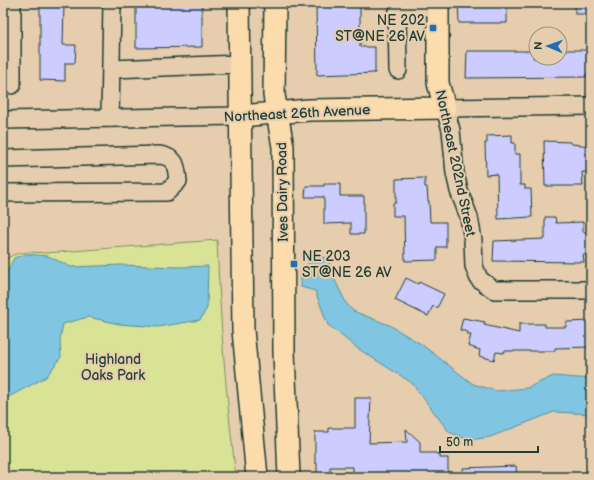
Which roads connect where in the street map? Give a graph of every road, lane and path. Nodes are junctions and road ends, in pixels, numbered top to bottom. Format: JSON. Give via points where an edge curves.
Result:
{"nodes":[{"id":1,"x":12,"y":3,"type":"edge"},
{"id":2,"x":112,"y":3,"type":"edge"},
{"id":3,"x":239,"y":3,"type":"edge"},
{"id":4,"x":275,"y":3,"type":"edge"},
{"id":5,"x":438,"y":5,"type":"edge"},
{"id":6,"x":239,"y":64,"type":"junction"},
{"id":7,"x":112,"y":69,"type":"junction"},
{"id":8,"x":398,"y":70,"type":"dead end"},
{"id":9,"x":12,"y":85,"type":"dead end"},
{"id":10,"x":591,"y":106,"type":"edge"},
{"id":11,"x":445,"y":108,"type":"junction"},
{"id":12,"x":278,"y":113,"type":"junction"},
{"id":13,"x":240,"y":116,"type":"junction"},
{"id":14,"x":110,"y":118,"type":"junction"},
{"id":15,"x":3,"y":120,"type":"edge"},
{"id":16,"x":3,"y":159,"type":"edge"},
{"id":17,"x":3,"y":193,"type":"edge"},
{"id":18,"x":591,"y":290,"type":"edge"},
{"id":19,"x":257,"y":477,"type":"edge"},
{"id":20,"x":289,"y":477,"type":"edge"}],
"edges":[{"from":1,"to":9,"type":"street"},
{"from":2,"to":7,"type":"street"},
{"from":3,"to":6,"type":"main road"},
{"from":4,"to":12,"type":"main road","name":"Ives Dairy Road","via":[[274,95]]},
{"from":5,"to":8,"type":"street","via":[[400,7],[397,14]]},
{"from":5,"to":11,"type":"main road","name":"Northeast 202nd Street","via":[[438,83]]},
{"from":6,"to":7,"type":"street"},
{"from":6,"to":13,"type":"main road"},
{"from":7,"to":14,"type":"street"},
{"from":10,"to":11,"type":"street","name":"Northeast 26th Avenue"},
{"from":11,"to":12,"type":"main road","name":"Northeast 26th Avenue","via":[[309,110]]},
{"from":11,"to":18,"type":"street","name":"Northeast 202nd Street","via":[[451,130],[455,173],[469,217],[474,266],[479,279],[494,290]]},
{"from":12,"to":13,"type":"main road","name":"Northeast 26th Avenue"},
{"from":12,"to":20,"type":"main road","name":"Ives Dairy Road","via":[[283,147],[284,352]]},
{"from":13,"to":14,"type":"street","name":"Northeast 26th Avenue"},
{"from":13,"to":19,"type":"main road","via":[[243,330]]},
{"from":14,"to":15,"type":"street","name":"Northeast 26th Avenue"},
{"from":16,"to":17,"type":"street","via":[[160,155],[169,157],[176,164],[178,181],[167,192]]}]}
